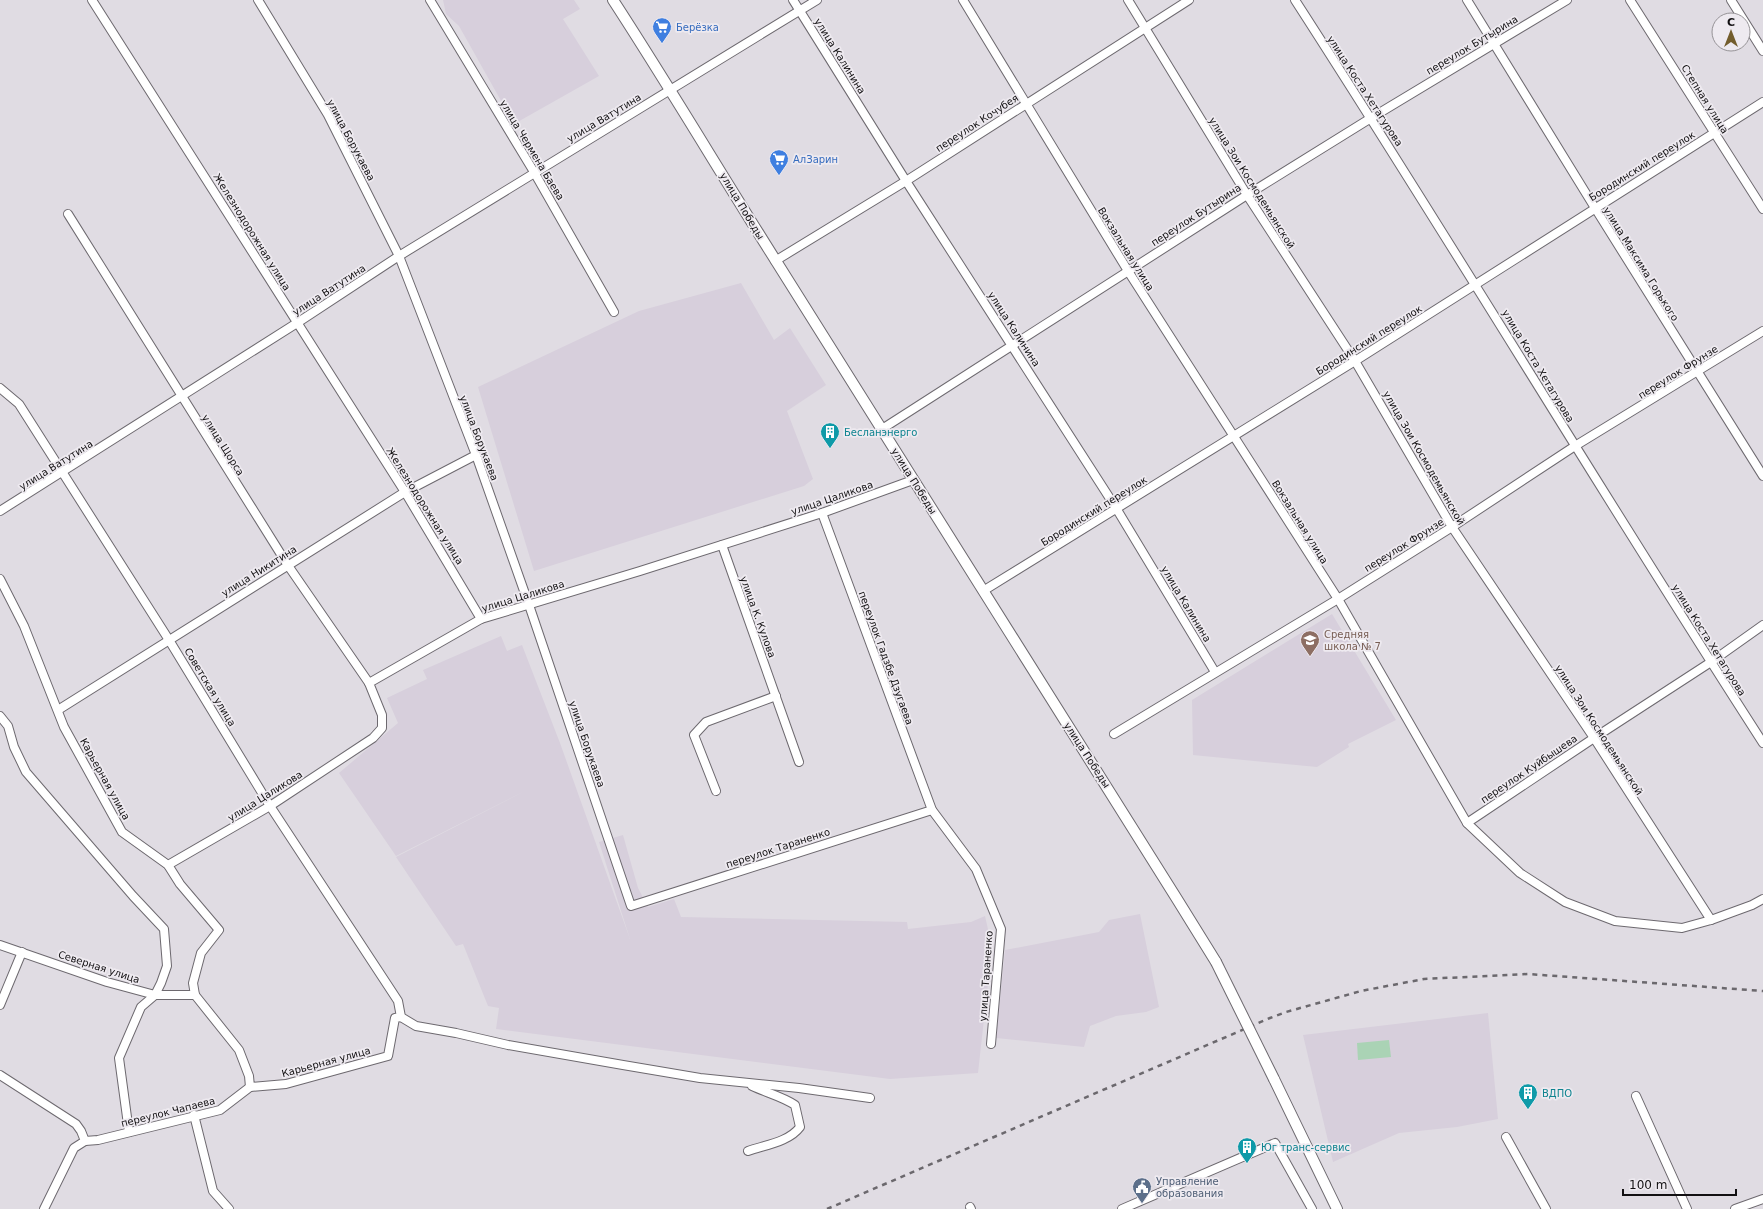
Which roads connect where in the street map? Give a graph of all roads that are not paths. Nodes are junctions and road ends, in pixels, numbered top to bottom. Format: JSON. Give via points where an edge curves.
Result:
{"nodes":[{"id":1,"x":92,"y":0,"type":"edge"},
{"id":2,"x":258,"y":0,"type":"edge"},
{"id":3,"x":430,"y":0,"type":"edge"},
{"id":4,"x":613,"y":0,"type":"edge"},
{"id":5,"x":793,"y":0,"type":"edge"},
{"id":6,"x":817,"y":0,"type":"edge"},
{"id":7,"x":963,"y":0,"type":"edge"},
{"id":8,"x":1128,"y":0,"type":"edge"},
{"id":9,"x":1189,"y":0,"type":"edge"},
{"id":10,"x":1295,"y":0,"type":"edge"},
{"id":11,"x":1467,"y":0,"type":"edge"},
{"id":12,"x":1567,"y":0,"type":"edge"},
{"id":13,"x":1630,"y":0,"type":"edge"},
{"id":14,"x":1731,"y":0,"type":"edge"},
{"id":15,"x":801,"y":11,"type":"junction"},
{"id":16,"x":1145,"y":28,"type":"junction"},
{"id":17,"x":1494,"y":44,"type":"junction"},
{"id":18,"x":1763,"y":51,"type":"edge"},
{"id":19,"x":671,"y":89,"type":"junction"},
{"id":20,"x":1763,"y":102,"type":"edge"},
{"id":21,"x":1026,"y":103,"type":"junction"},
{"id":22,"x":1371,"y":118,"type":"junction"},
{"id":23,"x":1714,"y":132,"type":"junction"},
{"id":24,"x":534,"y":172,"type":"junction"},
{"id":25,"x":906,"y":181,"type":"junction"},
{"id":26,"x":1247,"y":195,"type":"junction"},
{"id":27,"x":1595,"y":208,"type":"junction"},
{"id":28,"x":1763,"y":210,"type":"edge"},
{"id":29,"x":68,"y":214,"type":"dead end"},
{"id":30,"x":399,"y":256,"type":"junction"},
{"id":31,"x":775,"y":261,"type":"junction"},
{"id":32,"x":1128,"y":271,"type":"junction"},
{"id":33,"x":1476,"y":285,"type":"junction"},
{"id":34,"x":614,"y":312,"type":"dead end"},
{"id":35,"x":298,"y":323,"type":"junction"},
{"id":36,"x":1763,"y":331,"type":"edge"},
{"id":37,"x":1013,"y":346,"type":"junction"},
{"id":38,"x":1355,"y":361,"type":"junction"},
{"id":39,"x":1697,"y":372,"type":"junction"},
{"id":40,"x":0,"y":388,"type":"edge"},
{"id":41,"x":181,"y":397,"type":"junction"},
{"id":42,"x":882,"y":429,"type":"junction"},
{"id":43,"x":1234,"y":436,"type":"junction"},
{"id":44,"x":1575,"y":446,"type":"junction"},
{"id":45,"x":476,"y":455,"type":"junction"},
{"id":46,"x":63,"y":473,"type":"junction"},
{"id":47,"x":1763,"y":476,"type":"edge"},
{"id":48,"x":913,"y":480,"type":"junction"},
{"id":49,"x":405,"y":492,"type":"junction"},
{"id":50,"x":1116,"y":508,"type":"junction"},
{"id":51,"x":0,"y":512,"type":"edge"},
{"id":52,"x":822,"y":513,"type":"junction"},
{"id":53,"x":1452,"y":527,"type":"junction"},
{"id":54,"x":722,"y":545,"type":"junction"},
{"id":55,"x":288,"y":564,"type":"junction"},
{"id":56,"x":0,"y":579,"type":"edge"},
{"id":57,"x":984,"y":591,"type":"junction"},
{"id":58,"x":1338,"y":599,"type":"junction"},
{"id":59,"x":529,"y":604,"type":"junction"},
{"id":60,"x":481,"y":619,"type":"junction"},
{"id":61,"x":1763,"y":625,"type":"edge"},
{"id":62,"x":169,"y":640,"type":"junction"},
{"id":63,"x":1711,"y":662,"type":"junction"},
{"id":64,"x":1215,"y":672,"type":"junction"},
{"id":65,"x":368,"y":683,"type":"junction"},
{"id":66,"x":776,"y":696,"type":"junction"},
{"id":67,"x":58,"y":710,"type":"junction"},
{"id":68,"x":0,"y":716,"type":"edge"},
{"id":69,"x":1114,"y":734,"type":"dead end"},
{"id":70,"x":1594,"y":738,"type":"junction"},
{"id":71,"x":1763,"y":743,"type":"edge"},
{"id":72,"x":799,"y":762,"type":"dead end"},
{"id":73,"x":716,"y":791,"type":"dead end"},
{"id":74,"x":270,"y":806,"type":"junction"},
{"id":75,"x":932,"y":810,"type":"junction"},
{"id":76,"x":1467,"y":823,"type":"junction"},
{"id":77,"x":168,"y":865,"type":"junction"},
{"id":78,"x":1763,"y":899,"type":"edge"},
{"id":79,"x":631,"y":906,"type":"joint"},
{"id":80,"x":1711,"y":920,"type":"junction"},
{"id":81,"x":0,"y":945,"type":"edge"},
{"id":82,"x":22,"y":952,"type":"junction"},
{"id":83,"x":155,"y":995,"type":"junction"},
{"id":84,"x":195,"y":996,"type":"junction"},
{"id":85,"x":0,"y":1005,"type":"edge"},
{"id":86,"x":401,"y":1017,"type":"junction"},
{"id":87,"x":991,"y":1044,"type":"dead end"},
{"id":88,"x":0,"y":1075,"type":"edge"},
{"id":89,"x":744,"y":1083,"type":"junction"},
{"id":90,"x":250,"y":1087,"type":"junction"},
{"id":91,"x":1636,"y":1096,"type":"dead end"},
{"id":92,"x":870,"y":1098,"type":"dead end"},
{"id":93,"x":194,"y":1115,"type":"junction"},
{"id":94,"x":129,"y":1132,"type":"junction"},
{"id":95,"x":1506,"y":1137,"type":"dead end"},
{"id":96,"x":85,"y":1141,"type":"junction"},
{"id":97,"x":748,"y":1151,"type":"dead end"},
{"id":98,"x":1763,"y":1199,"type":"edge"},
{"id":99,"x":44,"y":1209,"type":"edge"},
{"id":100,"x":229,"y":1209,"type":"edge"},
{"id":101,"x":1122,"y":1209,"type":"edge"},
{"id":102,"x":1312,"y":1209,"type":"edge"},
{"id":103,"x":1338,"y":1209,"type":"edge"},
{"id":104,"x":1546,"y":1209,"type":"edge"},
{"id":105,"x":1687,"y":1209,"type":"edge"},
{"id":106,"x":1734,"y":1209,"type":"edge"}],
"edges":[{"from":1,"to":35,"type":"street","name":"Железнодорожная улица"},
{"from":2,"to":30,"type":"street","name":"улица Борукаева","via":[[328,115]]},
{"from":3,"to":24,"type":"street","name":"улица Чермена Баева"},
{"from":4,"to":19,"type":"main road","name":"улица Победы"},
{"from":5,"to":15,"type":"street","name":"улица Калинина"},
{"from":6,"to":15,"type":"street","name":"улица Ватутина"},
{"from":7,"to":21,"type":"street","name":"Вокзальная улица"},
{"from":8,"to":16,"type":"street","name":"улица Зои Космодемьянской"},
{"from":9,"to":16,"type":"street","name":"переулок Кочубея"},
{"from":10,"to":22,"type":"street","name":"улица Коста Хетагурова"},
{"from":11,"to":17,"type":"street","name":"улица Максима Горького"},
{"from":12,"to":17,"type":"street","name":"переулок Бутырина"},
{"from":13,"to":23,"type":"street","name":"Степная улица"},
{"from":14,"to":18,"type":"street"},
{"from":15,"to":19,"type":"street","name":"улица Ватутина"},
{"from":15,"to":25,"type":"street","name":"улица Калинина"},
{"from":16,"to":21,"type":"street","name":"переулок Кочубея"},
{"from":16,"to":26,"type":"street","name":"улица Зои Космодемьянской"},
{"from":17,"to":22,"type":"street","name":"переулок Бутырина"},
{"from":17,"to":27,"type":"street","name":"улица Максима Горького"},
{"from":19,"to":24,"type":"street","name":"улица Ватутина"},
{"from":19,"to":31,"type":"main road","name":"улица Победы"},
{"from":20,"to":23,"type":"street","name":"Бородинский переулок"},
{"from":21,"to":25,"type":"street","name":"переулок Кочубея"},
{"from":21,"to":32,"type":"street","name":"Вокзальная улица"},
{"from":22,"to":26,"type":"street","name":"переулок Бутырина"},
{"from":22,"to":33,"type":"street","name":"улица Коста Хетагурова"},
{"from":23,"to":27,"type":"street","name":"Бородинский переулок"},
{"from":23,"to":28,"type":"street","name":"Степная улица"},
{"from":24,"to":30,"type":"street","name":"улица Ватутина"},
{"from":24,"to":34,"type":"street","name":"улица Чермена Баева"},
{"from":25,"to":31,"type":"street","name":"переулок Кочубея"},
{"from":25,"to":37,"type":"street","name":"улица Калинина"},
{"from":26,"to":32,"type":"street","name":"переулок Бутырина"},
{"from":26,"to":38,"type":"street","name":"улица Зои Космодемьянской"},
{"from":27,"to":33,"type":"street","name":"Бородинский переулок"},
{"from":27,"to":39,"type":"street","name":"улица Максима Горького"},
{"from":29,"to":41,"type":"street","name":"улица Щорса"},
{"from":30,"to":35,"type":"street","name":"улица Ватутина"},
{"from":30,"to":45,"type":"street","name":"улица Борукаева"},
{"from":31,"to":42,"type":"main road","name":"улица Победы"},
{"from":32,"to":37,"type":"street","name":"переулок Бутырина"},
{"from":32,"to":43,"type":"street","name":"Вокзальная улица"},
{"from":33,"to":38,"type":"street","name":"Бородинский переулок"},
{"from":33,"to":44,"type":"street","name":"улица Коста Хетагурова"},
{"from":35,"to":41,"type":"street","name":"улица Ватутина"},
{"from":35,"to":49,"type":"street","name":"Железнодорожная улица"},
{"from":36,"to":39,"type":"street","name":"переулок Фрунзе"},
{"from":37,"to":42,"type":"street","name":"переулок Бутырина"},
{"from":37,"to":50,"type":"street","name":"улица Калинина"},
{"from":38,"to":43,"type":"street","name":"Бородинский переулок"},
{"from":38,"to":53,"type":"street","name":"улица Зои Космодемьянской"},
{"from":39,"to":44,"type":"street","name":"переулок Фрунзе"},
{"from":39,"to":47,"type":"street","name":"улица Максима Горького"},
{"from":40,"to":46,"type":"street","name":"Советская улица","via":[[19,404]]},
{"from":41,"to":46,"type":"street","name":"улица Ватутина"},
{"from":41,"to":55,"type":"street","name":"улица Щорса"},
{"from":42,"to":48,"type":"main road","name":"улица Победы"},
{"from":43,"to":50,"type":"street","name":"Бородинский переулок"},
{"from":43,"to":58,"type":"street","name":"Вокзальная улица"},
{"from":44,"to":53,"type":"street","name":"переулок Фрунзе"},
{"from":44,"to":63,"type":"street","name":"улица Коста Хетагурова"},
{"from":45,"to":49,"type":"street","name":"улица Никитина"},
{"from":45,"to":59,"type":"street","name":"улица Борукаева"},
{"from":46,"to":51,"type":"street","name":"улица Ватутина"},
{"from":46,"to":62,"type":"street","name":"Советская улица"},
{"from":48,"to":52,"type":"street","name":"улица Цаликова"},
{"from":48,"to":57,"type":"main road","name":"улица Победы"},
{"from":49,"to":55,"type":"street","name":"улица Никитина"},
{"from":49,"to":60,"type":"street","name":"Железнодорожная улица"},
{"from":50,"to":57,"type":"street","name":"Бородинский переулок"},
{"from":50,"to":64,"type":"street","name":"улица Калинина"},
{"from":52,"to":54,"type":"street","name":"улица Цаликова"},
{"from":52,"to":75,"type":"street","name":"переулок Гадзбе Дзугаева"},
{"from":53,"to":58,"type":"street","name":"переулок Фрунзе"},
{"from":53,"to":70,"type":"street","name":"улица Зои Космодемьянской"},
{"from":54,"to":59,"type":"street","name":"улица Цаликова"},
{"from":54,"to":66,"type":"street","name":"улица К. Кулова"},
{"from":55,"to":62,"type":"street","name":"улица Никитина"},
{"from":55,"to":65,"type":"street","name":"улица Щорса"},
{"from":56,"to":67,"type":"street","name":"Карьерная улица","via":[[24,626]]},
{"from":57,"to":103,"type":"main road","name":"улица Победы","bridge":true,"via":[[1216,962]]},
{"from":58,"to":64,"type":"street","name":"переулок Фрунзе"},
{"from":58,"to":76,"type":"street","name":"Вокзальная улица"},
{"from":59,"to":60,"type":"street","name":"улица Цаликова"},
{"from":59,"to":79,"type":"street","name":"улица Борукаева"},
{"from":60,"to":65,"type":"street","name":"улица Цаликова"},
{"from":61,"to":63,"type":"street","name":"переулок Куйбышева"},
{"from":62,"to":67,"type":"street","name":"улица Никитина"},
{"from":62,"to":74,"type":"street","name":"Советская улица"},
{"from":63,"to":70,"type":"street","name":"переулок Куйбышева"},
{"from":63,"to":71,"type":"street","name":"улица Коста Хетагурова"},
{"from":64,"to":69,"type":"street","name":"переулок Фрунзе"},
{"from":65,"to":74,"type":"street","name":"улица Цаликова","via":[[382,714],[382,728],[373,738]]},
{"from":66,"to":72,"type":"street","name":"улица К. Кулова"},
{"from":66,"to":73,"type":"street","via":[[706,722],[694,735]]},
{"from":67,"to":77,"type":"street","name":"Карьерная улица","via":[[64,727],[122,832]]},
{"from":68,"to":83,"type":"street","via":[[8,726],[14,747],[26,772],[164,929],[167,966]]},
{"from":70,"to":76,"type":"street","name":"переулок Куйбышева"},
{"from":70,"to":80,"type":"street","name":"улица Зои Космодемьянской"},
{"from":74,"to":77,"type":"street","name":"улица Цаликова"},
{"from":74,"to":86,"type":"street","name":"Советская улица","via":[[398,1001]]},
{"from":75,"to":79,"type":"street","name":"переулок Тараненко"},
{"from":75,"to":87,"type":"street","name":"улица Тараненко","via":[[976,869],[1001,929]]},
{"from":76,"to":80,"type":"street","name":"Вокзальная улица","via":[[1520,873],[1565,902],[1615,921],[1682,928]]},
{"from":77,"to":84,"type":"street","name":"Карьерная улица","via":[[180,884],[219,930],[201,953],[193,983]]},
{"from":78,"to":80,"type":"street","name":"Вокзальная улица"},
{"from":81,"to":82,"type":"street","name":"Северная улица"},
{"from":82,"to":83,"type":"street","name":"Северная улица","via":[[107,982]]},
{"from":82,"to":85,"type":"street"},
{"from":83,"to":84,"type":"street","name":"Северная улица"},
{"from":83,"to":94,"type":"street","via":[[141,1007],[120,1058]]},
{"from":84,"to":90,"type":"street","via":[[240,1050]]},
{"from":86,"to":89,"type":"street","via":[[416,1026],[456,1032],[508,1045],[700,1078]]},
{"from":86,"to":90,"type":"street","name":"Карьерная улица","via":[[395,1018],[388,1056],[286,1084]]},
{"from":88,"to":96,"type":"street","via":[[76,1124]]},
{"from":89,"to":92,"type":"street"},
{"from":89,"to":97,"type":"street","via":[[781,1096],[795,1105],[800,1127],[795,1133]]},
{"from":90,"to":93,"type":"street","name":"переулок Чапаева","via":[[220,1110]]},
{"from":91,"to":105,"type":"street"},
{"from":93,"to":94,"type":"street","name":"переулок Чапаева"},
{"from":93,"to":100,"type":"street","via":[[213,1191]]},
{"from":94,"to":96,"type":"street","name":"переулок Чапаева"},
{"from":95,"to":104,"type":"street"},
{"from":96,"to":99,"type":"street","via":[[74,1148]]},
{"from":98,"to":106,"type":"street"},
{"from":101,"to":102,"type":"street","via":[[1275,1143]]}]}
